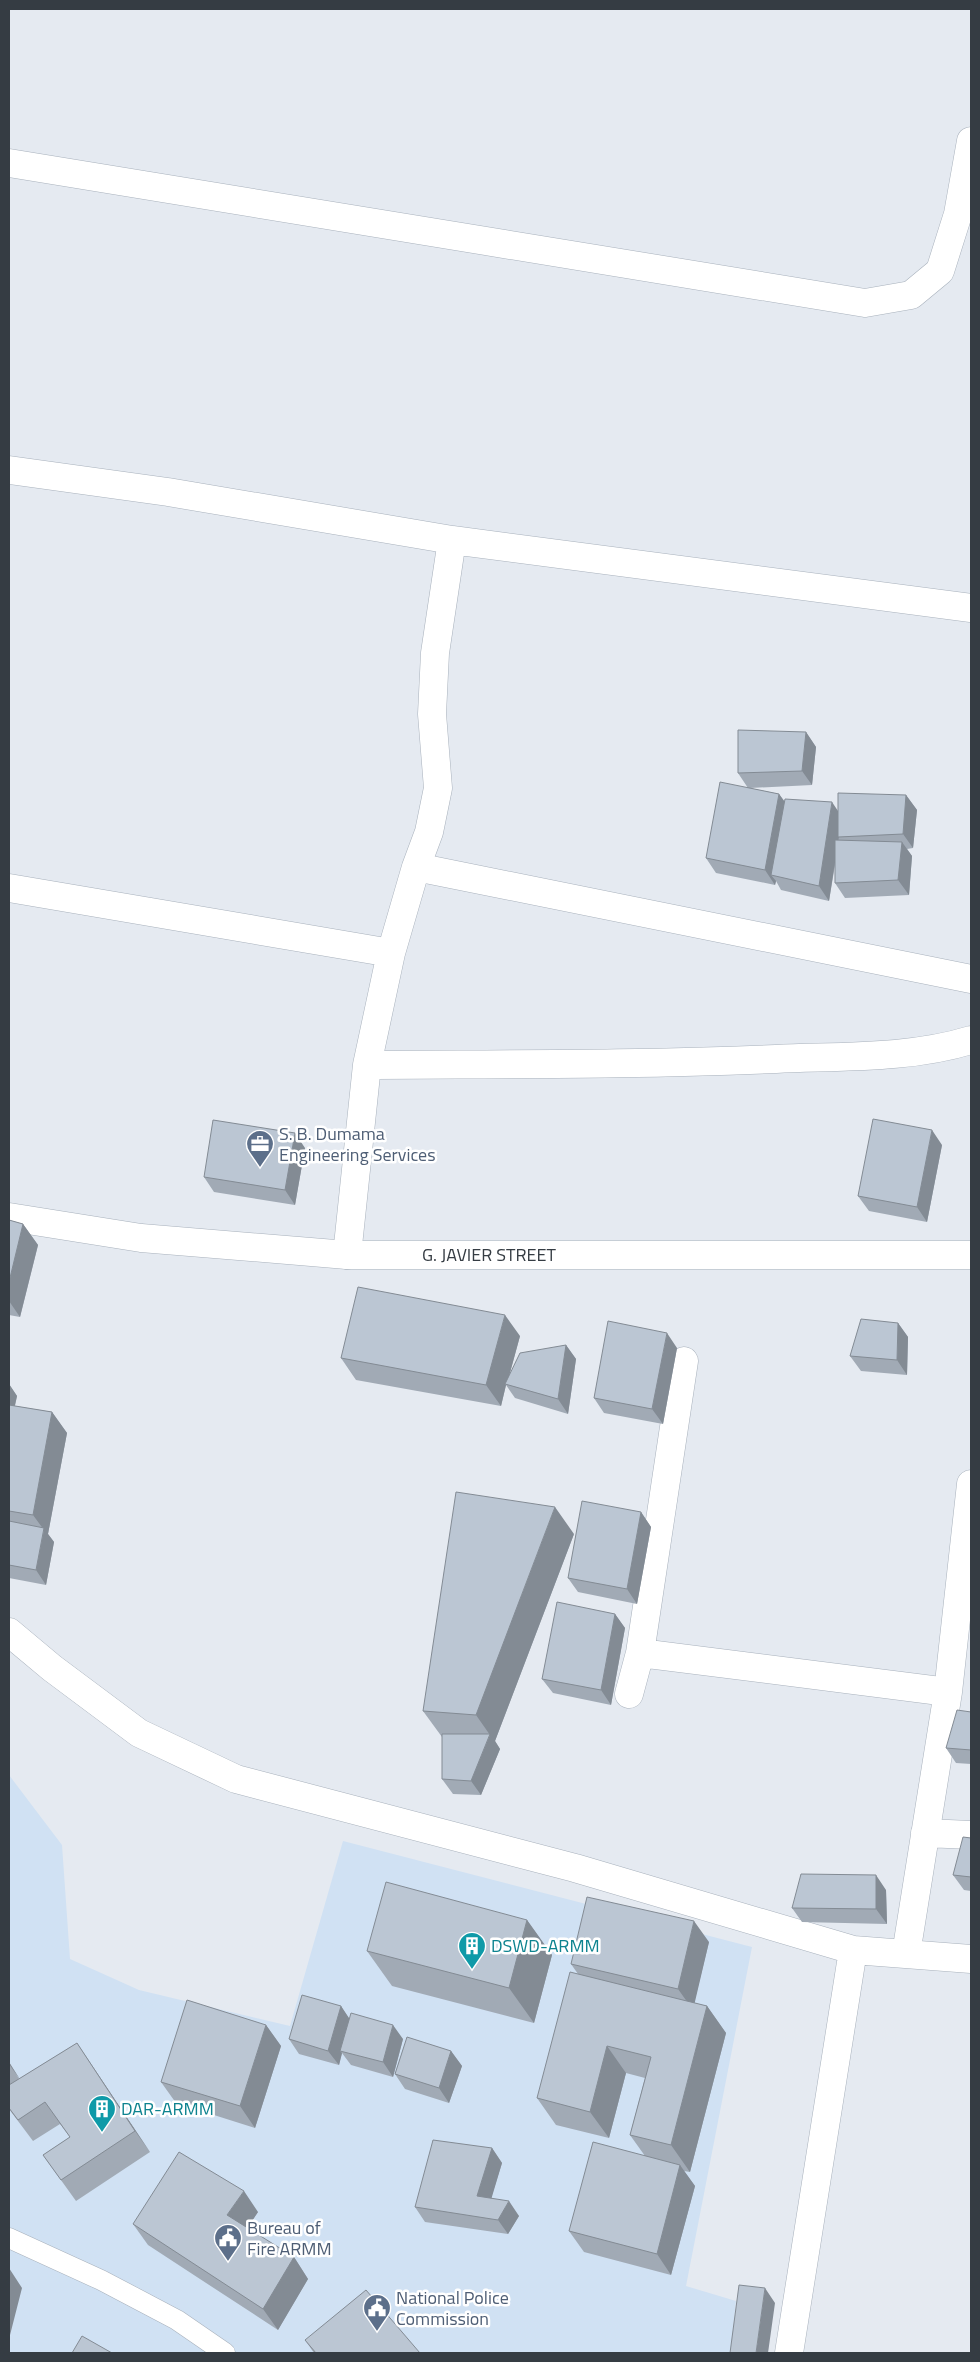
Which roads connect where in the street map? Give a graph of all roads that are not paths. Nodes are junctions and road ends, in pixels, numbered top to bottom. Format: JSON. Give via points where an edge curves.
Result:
{"nodes":[{"id":1,"x":971,"y":141,"type":"edge"},
{"id":2,"x":9,"y":163,"type":"edge"},
{"id":3,"x":9,"y":470,"type":"edge"},
{"id":4,"x":452,"y":540,"type":"junction"},
{"id":5,"x":971,"y":608,"type":"edge"},
{"id":6,"x":416,"y":866,"type":"junction"},
{"id":7,"x":9,"y":888,"type":"edge"},
{"id":8,"x":391,"y":953,"type":"junction"},
{"id":9,"x":971,"y":979,"type":"edge"},
{"id":10,"x":971,"y":1040,"type":"edge"},
{"id":11,"x":367,"y":1066,"type":"junction"},
{"id":12,"x":9,"y":1218,"type":"edge"},
{"id":13,"x":347,"y":1254,"type":"junction"},
{"id":14,"x":971,"y":1255,"type":"edge"},
{"id":15,"x":684,"y":1361,"type":"dead end"},
{"id":16,"x":971,"y":1484,"type":"edge"},
{"id":17,"x":9,"y":1632,"type":"edge"},
{"id":18,"x":640,"y":1653,"type":"junction"},
{"id":19,"x":948,"y":1692,"type":"junction"},
{"id":20,"x":630,"y":1694,"type":"dead end"},
{"id":21,"x":925,"y":1833,"type":"junction"},
{"id":22,"x":971,"y":1835,"type":"edge"},
{"id":23,"x":853,"y":1950,"type":"junction"},
{"id":24,"x":906,"y":1954,"type":"junction"},
{"id":25,"x":971,"y":1959,"type":"edge"},
{"id":26,"x":9,"y":2238,"type":"edge"},
{"id":27,"x":225,"y":2353,"type":"edge"},
{"id":28,"x":789,"y":2353,"type":"edge"}],
"edges":[{"from":1,"to":2,"type":"street","via":[[958,214],[940,271],[911,295],[865,303]]},
{"from":3,"to":4,"type":"street","via":[[168,492]]},
{"from":4,"to":5,"type":"street"},
{"from":4,"to":6,"type":"street","via":[[435,653],[432,714],[438,788],[429,832]]},
{"from":6,"to":8,"type":"street"},
{"from":6,"to":9,"type":"street"},
{"from":7,"to":8,"type":"street"},
{"from":8,"to":11,"type":"street"},
{"from":10,"to":11,"type":"street","via":[[943,1048],[894,1054],[678,1063]]},
{"from":11,"to":13,"type":"street"},
{"from":12,"to":13,"type":"street","name":"G. JAVIER STREET","via":[[142,1238]]},
{"from":13,"to":14,"type":"street","name":"G. JAVIER STREET"},
{"from":15,"to":18,"type":"street"},
{"from":16,"to":19,"type":"street"},
{"from":17,"to":23,"type":"street","via":[[139,1734],[236,1780],[575,1868]]},
{"from":18,"to":19,"type":"street"},
{"from":18,"to":20,"type":"street"},
{"from":19,"to":21,"type":"street"},
{"from":21,"to":22,"type":"street"},
{"from":21,"to":24,"type":"street"},
{"from":23,"to":24,"type":"street"},
{"from":23,"to":28,"type":"street"},
{"from":24,"to":25,"type":"street"},
{"from":26,"to":27,"type":"lane","via":[[176,2320]]}]}
